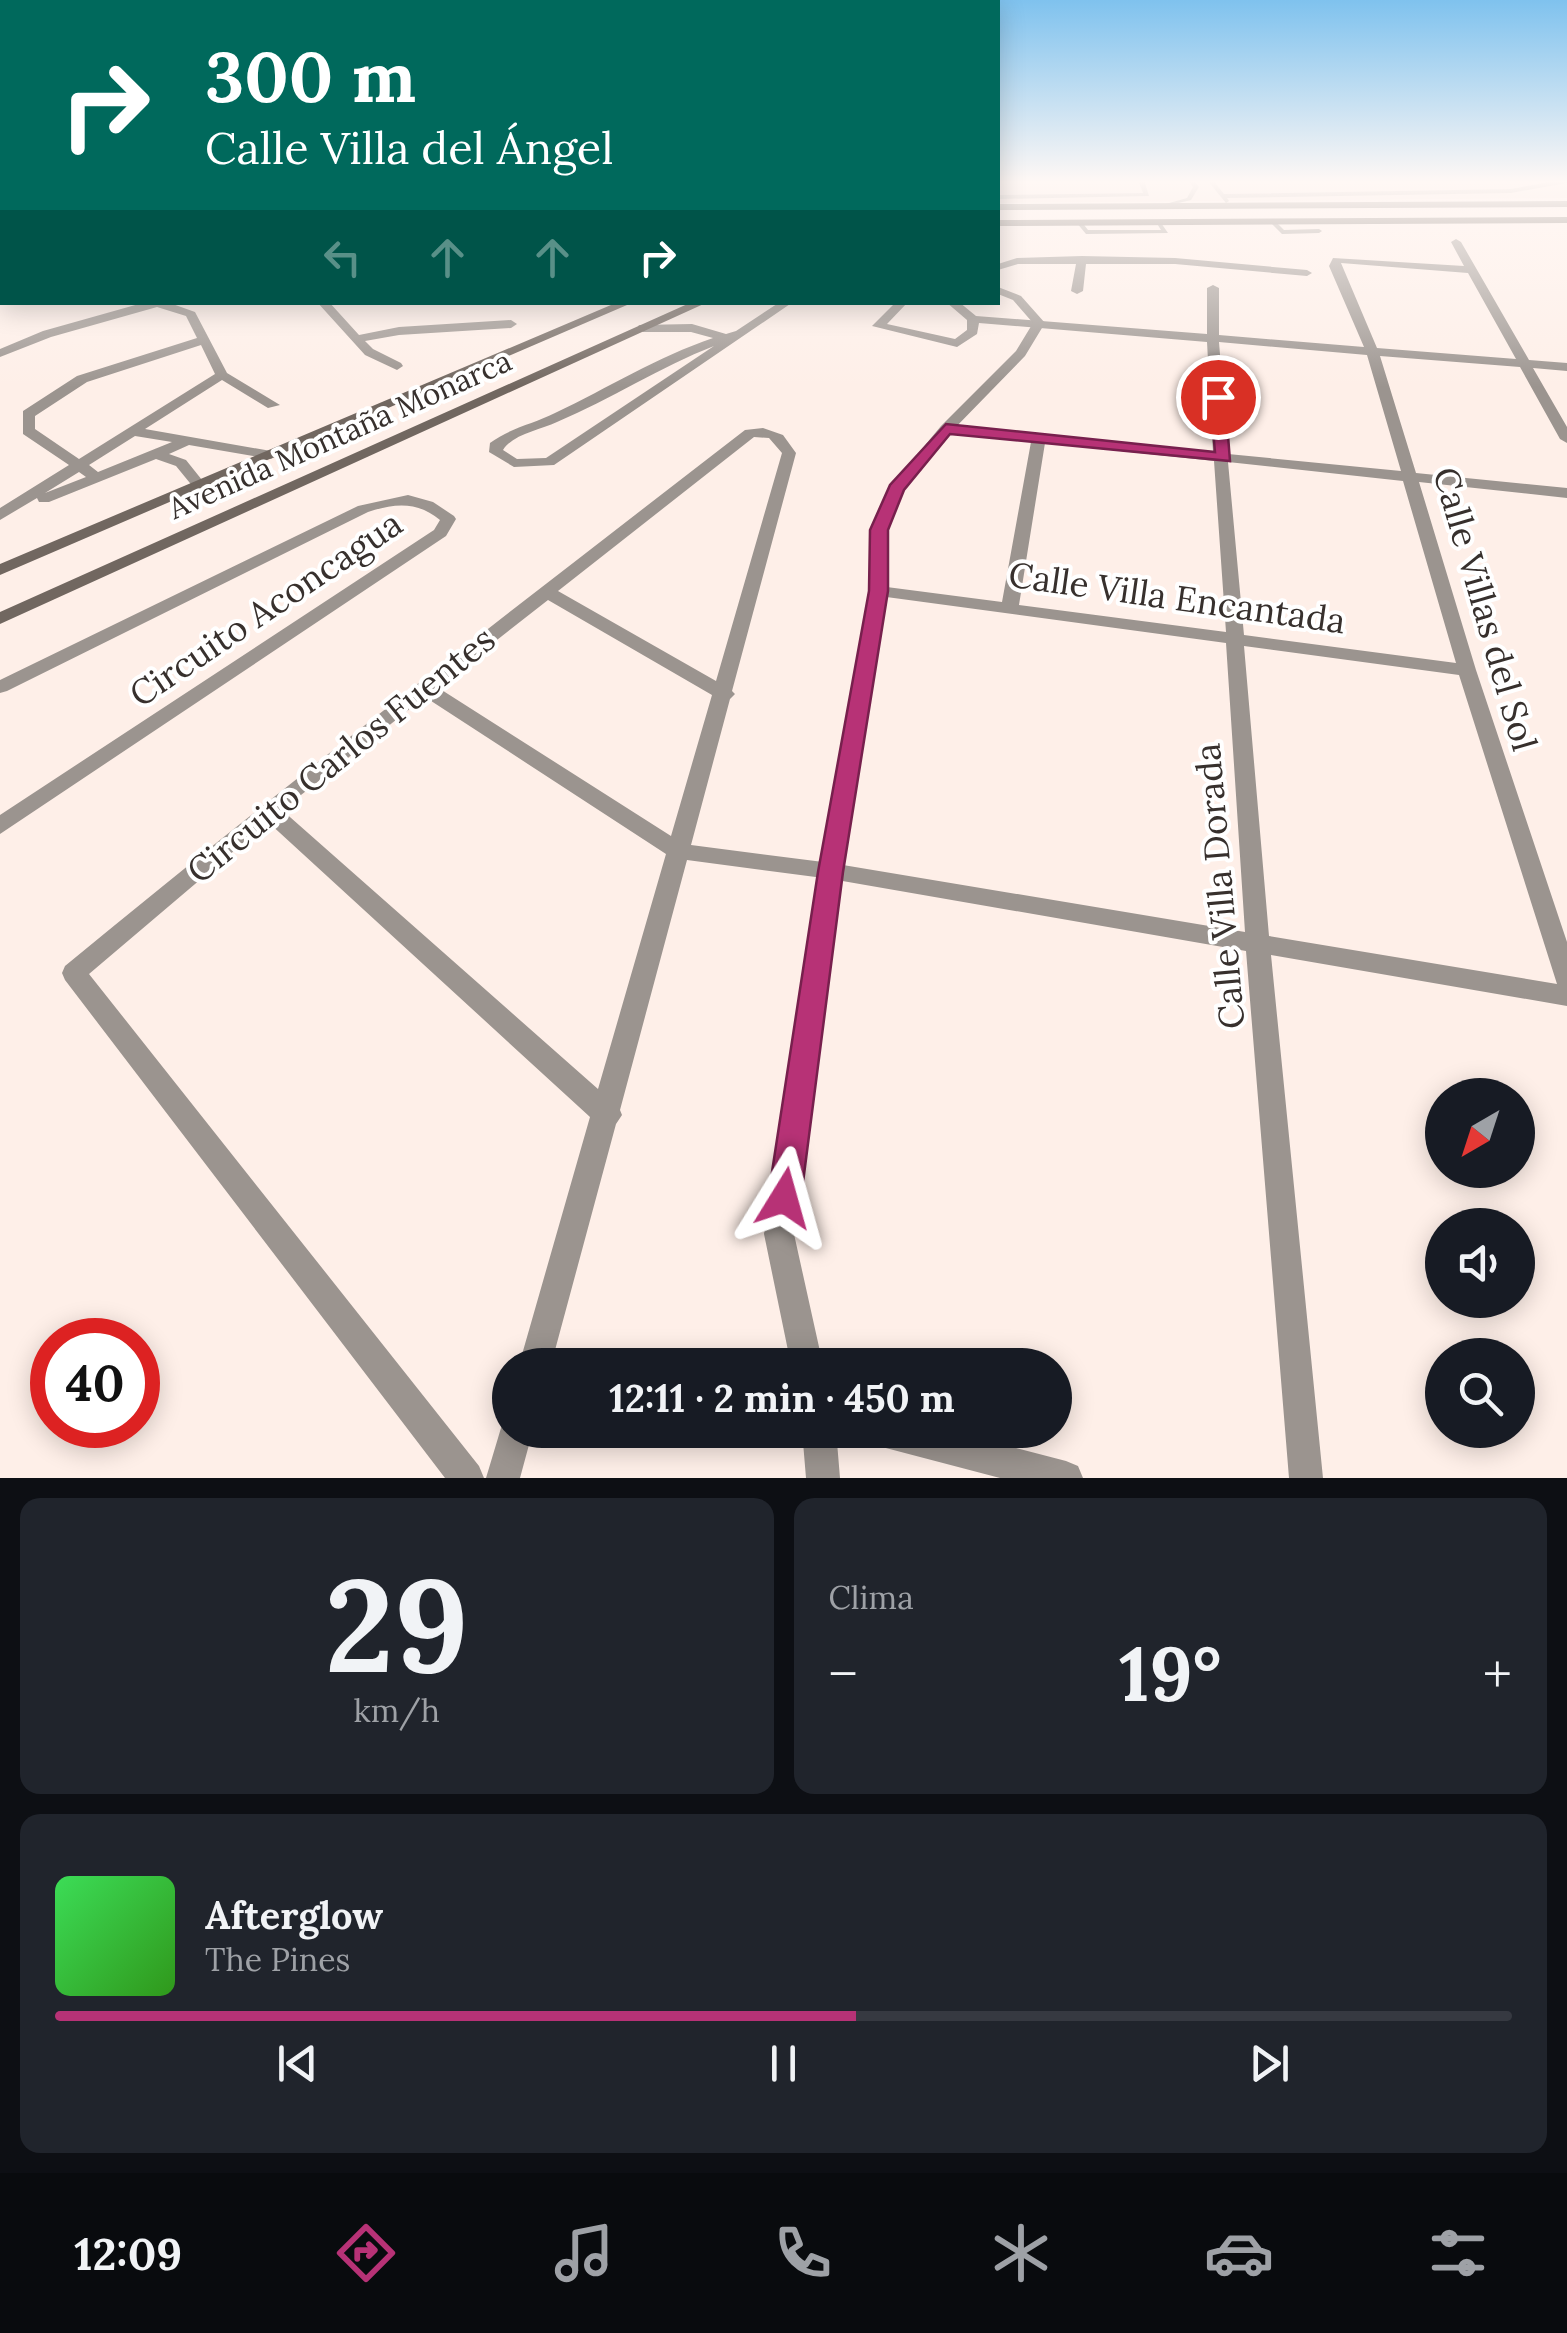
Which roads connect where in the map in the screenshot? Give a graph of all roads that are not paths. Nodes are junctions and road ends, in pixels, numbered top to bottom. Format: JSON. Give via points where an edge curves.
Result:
{"nodes":[{"id":1,"x":1460,"y":249,"type":"edge"},
{"id":2,"x":1082,"y":260,"type":"junction"},
{"id":3,"x":1000,"y":266,"type":"edge"},
{"id":4,"x":1472,"y":270,"type":"junction"},
{"id":5,"x":1307,"y":274,"type":"dead end"},
{"id":6,"x":1213,"y":288,"type":"dead end"},
{"id":7,"x":1076,"y":290,"type":"dead end"},
{"id":8,"x":1000,"y":291,"type":"edge"},
{"id":9,"x":147,"y":305,"type":"edge"},
{"id":10,"x":166,"y":305,"type":"edge"},
{"id":11,"x":325,"y":305,"type":"edge"},
{"id":12,"x":623,"y":305,"type":"edge"},
{"id":13,"x":783,"y":305,"type":"edge"},
{"id":14,"x":900,"y":305,"type":"edge"},
{"id":15,"x":955,"y":305,"type":"edge"},
{"id":16,"x":696,"y":306,"type":"edge"},
{"id":17,"x":973,"y":319,"type":"junction"},
{"id":18,"x":1040,"y":323,"type":"junction"},
{"id":19,"x":511,"y":324,"type":"dead end"},
{"id":20,"x":878,"y":326,"type":"junction"},
{"id":21,"x":642,"y":328,"type":"junction"},
{"id":22,"x":692,"y":328,"type":"junction"},
{"id":23,"x":860,"y":330,"type":"dead end"},
{"id":24,"x":1211,"y":336,"type":"junction"},
{"id":25,"x":730,"y":338,"type":"junction"},
{"id":26,"x":356,"y":339,"type":"junction"},
{"id":27,"x":205,"y":340,"type":"junction"},
{"id":28,"x":1372,"y":350,"type":"junction"},
{"id":29,"x":0,"y":353,"type":"edge"},
{"id":30,"x":1524,"y":363,"type":"junction"},
{"id":31,"x":398,"y":366,"type":"dead end"},
{"id":32,"x":1567,"y":367,"type":"edge"},
{"id":33,"x":222,"y":375,"type":"junction"},
{"id":34,"x":273,"y":405,"type":"dead end"},
{"id":35,"x":1563,"y":425,"type":"edge"},
{"id":36,"x":946,"y":429,"type":"junction"},
{"id":37,"x":138,"y":432,"type":"junction"},
{"id":38,"x":1039,"y":439,"type":"junction"},
{"id":39,"x":1567,"y":439,"type":"edge"},
{"id":40,"x":187,"y":441,"type":"junction"},
{"id":41,"x":216,"y":446,"type":"junction"},
{"id":42,"x":271,"y":454,"type":"junction"},
{"id":43,"x":159,"y":455,"type":"junction"},
{"id":44,"x":1224,"y":458,"type":"junction"},
{"id":45,"x":182,"y":462,"type":"junction"},
{"id":46,"x":80,"y":466,"type":"junction"},
{"id":47,"x":98,"y":478,"type":"junction"},
{"id":48,"x":1413,"y":478,"type":"junction"},
{"id":49,"x":200,"y":485,"type":"junction"},
{"id":50,"x":1567,"y":493,"type":"edge"},
{"id":51,"x":0,"y":515,"type":"edge"},
{"id":52,"x":0,"y":570,"type":"edge"},
{"id":53,"x":879,"y":591,"type":"junction"},
{"id":54,"x":547,"y":592,"type":"junction"},
{"id":55,"x":1010,"y":607,"type":"junction"},
{"id":56,"x":0,"y":619,"type":"edge"},
{"id":57,"x":1234,"y":639,"type":"junction"},
{"id":58,"x":1466,"y":670,"type":"junction"},
{"id":59,"x":0,"y":687,"type":"edge"},
{"id":60,"x":423,"y":688,"type":"junction"},
{"id":61,"x":725,"y":694,"type":"junction"},
{"id":62,"x":268,"y":810,"type":"junction"},
{"id":63,"x":0,"y":826,"type":"edge"},
{"id":64,"x":678,"y":851,"type":"junction"},
{"id":65,"x":830,"y":872,"type":"junction"},
{"id":66,"x":1259,"y":943,"type":"junction"},
{"id":67,"x":1567,"y":980,"type":"edge"},
{"id":68,"x":1567,"y":996,"type":"edge"},
{"id":69,"x":608,"y":1116,"type":"junction"},
{"id":70,"x":540,"y":1348,"type":"edge"},
{"id":71,"x":803,"y":1348,"type":"edge"},
{"id":72,"x":511,"y":1448,"type":"edge"},
{"id":73,"x":820,"y":1448,"type":"edge"},
{"id":74,"x":951,"y":1448,"type":"edge"},
{"id":75,"x":467,"y":1478,"type":"edge"},
{"id":76,"x":502,"y":1478,"type":"edge"},
{"id":77,"x":823,"y":1478,"type":"edge"},
{"id":78,"x":1066,"y":1478,"type":"edge"},
{"id":79,"x":1306,"y":1478,"type":"edge"}],
"edges":[{"from":1,"to":4,"type":"street"},
{"from":2,"to":3,"type":"street"},
{"from":2,"to":5,"type":"street"},
{"from":2,"to":7,"type":"street"},
{"from":4,"to":28,"type":"street","name":"Calle Villas del Sol","via":[[1337,260]]},
{"from":4,"to":30,"type":"street"},
{"from":6,"to":24,"type":"street","name":"Calle Villa Dorada"},
{"from":8,"to":18,"type":"street","via":[[1017,298]]},
{"from":9,"to":29,"type":"street"},
{"from":10,"to":27,"type":"street","via":[[191,314]]},
{"from":11,"to":26,"type":"street"},
{"from":12,"to":42,"type":"main road","name":"Avenida Montaña Monarca"},
{"from":13,"to":25,"type":"street"},
{"from":14,"to":20,"type":"street"},
{"from":15,"to":17,"type":"street"},
{"from":16,"to":21,"type":"main road","name":"Avenida Montaña Monarca"},
{"from":16,"to":22,"type":"street"},
{"from":17,"to":18,"type":"street"},
{"from":17,"to":20,"type":"street","via":[[973,332],[960,347]]},
{"from":18,"to":24,"type":"street"},
{"from":18,"to":36,"type":"street","via":[[1021,353]]},
{"from":19,"to":26,"type":"street"},
{"from":20,"to":23,"type":"street"},
{"from":21,"to":22,"type":"street"},
{"from":21,"to":56,"type":"main road","name":"Avenida Montaña Monarca"},
{"from":22,"to":25,"type":"street"},
{"from":24,"to":28,"type":"street"},
{"from":24,"to":44,"type":"street","name":"Calle Villa Dorada"},
{"from":25,"to":25,"type":"street","via":[[518,431],[495,446],[496,452],[514,463],[549,462]]},
{"from":26,"to":31,"type":"street"},
{"from":27,"to":33,"type":"street"},
{"from":27,"to":46,"type":"street","via":[[82,378],[28,414],[28,431]]},
{"from":28,"to":30,"type":"street"},
{"from":28,"to":48,"type":"street","name":"Calle Villas del Sol"},
{"from":30,"to":32,"type":"street"},
{"from":30,"to":35,"type":"street"},
{"from":33,"to":34,"type":"street"},
{"from":33,"to":37,"type":"street"},
{"from":35,"to":39,"type":"street"},
{"from":36,"to":38,"type":"street"},
{"from":36,"to":53,"type":"street","via":[[896,489],[879,530]]},
{"from":37,"to":40,"type":"street"},
{"from":37,"to":46,"type":"street"},
{"from":38,"to":44,"type":"street"},
{"from":38,"to":55,"type":"street"},
{"from":40,"to":41,"type":"street"},
{"from":40,"to":43,"type":"street"},
{"from":41,"to":42,"type":"street"},
{"from":41,"to":45,"type":"street"},
{"from":42,"to":49,"type":"main road","name":"Avenida Montaña Monarca"},
{"from":43,"to":45,"type":"street"},
{"from":43,"to":47,"type":"street"},
{"from":44,"to":48,"type":"street"},
{"from":44,"to":57,"type":"street","name":"Calle Villa Dorada"},
{"from":45,"to":49,"type":"street"},
{"from":46,"to":47,"type":"street"},
{"from":46,"to":51,"type":"street"},
{"from":47,"to":51,"type":"street"},
{"from":48,"to":50,"type":"street"},
{"from":48,"to":58,"type":"street","name":"Calle Villas del Sol"},
{"from":49,"to":52,"type":"main road","name":"Avenida Montaña Monarca"},
{"from":53,"to":55,"type":"street","name":"Calle Villa Encantada"},
{"from":53,"to":65,"type":"street"},
{"from":54,"to":60,"type":"street","name":"Circuito Carlos Fuentes"},
{"from":54,"to":61,"type":"street"},
{"from":54,"to":61,"type":"street","name":"Circuito Carlos Fuentes","via":[[750,432],[768,431],[784,440],[789,453]]},
{"from":55,"to":57,"type":"street","name":"Calle Villa Encantada"},
{"from":57,"to":58,"type":"street","name":"Calle Villa Encantada"},
{"from":57,"to":66,"type":"street","name":"Calle Villa Dorada"},
{"from":58,"to":67,"type":"street","name":"Calle Villas del Sol"},
{"from":59,"to":63,"type":"street","name":"Circuito Aconcagua","via":[[374,504],[424,500],[448,519],[440,533]]},
{"from":60,"to":62,"type":"street","name":"Circuito Carlos Fuentes"},
{"from":60,"to":64,"type":"street"},
{"from":61,"to":64,"type":"street","name":"Circuito Carlos Fuentes"},
{"from":62,"to":69,"type":"street"},
{"from":62,"to":75,"type":"street","name":"Circuito Carlos Fuentes","via":[[74,973]]},
{"from":64,"to":65,"type":"street"},
{"from":64,"to":69,"type":"street","name":"Circuito Carlos Fuentes"},
{"from":65,"to":66,"type":"street"},
{"from":65,"to":71,"type":"street","via":[[780,1234]]},
{"from":66,"to":68,"type":"street"},
{"from":66,"to":79,"type":"street","name":"Calle Villa Dorada"},
{"from":69,"to":70,"type":"street","name":"Circuito Carlos Fuentes"},
{"from":72,"to":76,"type":"street"},
{"from":73,"to":77,"type":"street"},
{"from":74,"to":78,"type":"street"}]}
